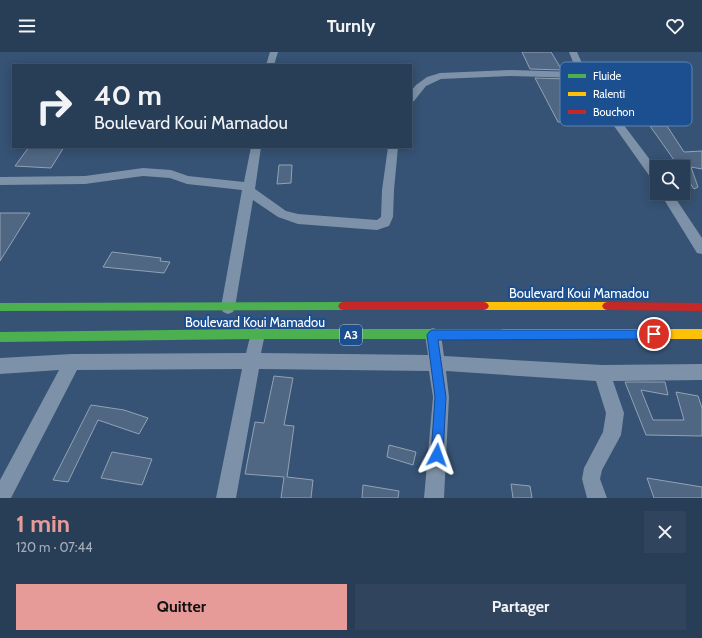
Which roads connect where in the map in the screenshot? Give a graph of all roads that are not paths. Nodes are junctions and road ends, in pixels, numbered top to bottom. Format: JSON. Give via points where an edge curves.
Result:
{"nodes":[{"id":1,"x":274,"y":52,"type":"edge"},
{"id":2,"x":574,"y":52,"type":"edge"},
{"id":3,"x":578,"y":62,"type":"edge"},
{"id":4,"x":270,"y":64,"type":"edge"},
{"id":5,"x":560,"y":74,"type":"edge"},
{"id":6,"x":412,"y":97,"type":"edge"},
{"id":7,"x":621,"y":126,"type":"edge"},
{"id":8,"x":256,"y":148,"type":"edge"},
{"id":9,"x":393,"y":148,"type":"edge"},
{"id":10,"x":650,"y":167,"type":"edge"},
{"id":11,"x":0,"y":181,"type":"edge"},
{"id":12,"x":249,"y":188,"type":"junction"},
{"id":13,"x":670,"y":200,"type":"edge"},
{"id":14,"x":702,"y":249,"type":"edge"},
{"id":15,"x":0,"y":307,"type":"edge"},
{"id":16,"x":228,"y":307,"type":"junction"},
{"id":17,"x":702,"y":307,"type":"edge"},
{"id":18,"x":257,"y":334,"type":"junction"},
{"id":19,"x":702,"y":334,"type":"edge"},
{"id":20,"x":432,"y":335,"type":"junction"},
{"id":21,"x":0,"y":337,"type":"edge"},
{"id":22,"x":252,"y":361,"type":"junction"},
{"id":23,"x":72,"y":362,"type":"junction"},
{"id":24,"x":436,"y":363,"type":"junction"},
{"id":25,"x":0,"y":366,"type":"edge"},
{"id":26,"x":702,"y":372,"type":"edge"},
{"id":27,"x":602,"y":373,"type":"junction"},
{"id":28,"x":1,"y":498,"type":"edge"},
{"id":29,"x":226,"y":498,"type":"edge"},
{"id":30,"x":434,"y":498,"type":"edge"},
{"id":31,"x":597,"y":498,"type":"edge"}],
"edges":[{"from":1,"to":4,"type":"street"},
{"from":2,"to":3,"type":"street"},
{"from":5,"to":6,"type":"street","via":[[511,73],[440,76],[422,84]]},
{"from":7,"to":10,"type":"street"},
{"from":8,"to":12,"type":"street"},
{"from":9,"to":12,"type":"street","via":[[387,217],[384,222],[377,225],[298,220],[282,214]]},
{"from":11,"to":12,"type":"street","via":[[85,180],[143,172],[171,174],[187,180]]},
{"from":12,"to":16,"type":"street"},
{"from":13,"to":14,"type":"street"},
{"from":15,"to":16,"type":"main road","name":"Boulevard Koui Mamadou","number":"A3"},
{"from":16,"to":17,"type":"main road","name":"Boulevard Koui Mamadou","number":"A3"},
{"from":18,"to":20,"type":"main road","name":"Boulevard Koui Mamadou","number":"A3"},
{"from":18,"to":21,"type":"main road","name":"Boulevard Koui Mamadou","number":"A3"},
{"from":18,"to":22,"type":"street"},
{"from":19,"to":20,"type":"main road","name":"Boulevard Koui Mamadou","number":"A3"},
{"from":20,"to":24,"type":"street"},
{"from":22,"to":23,"type":"street"},
{"from":22,"to":24,"type":"street"},
{"from":22,"to":29,"type":"street"},
{"from":23,"to":25,"type":"street"},
{"from":23,"to":28,"type":"street"},
{"from":24,"to":27,"type":"street"},
{"from":24,"to":30,"type":"street","via":[[441,397]]},
{"from":26,"to":27,"type":"street"},
{"from":27,"to":31,"type":"street","via":[[615,413],[612,435],[593,468],[591,479]]}]}
